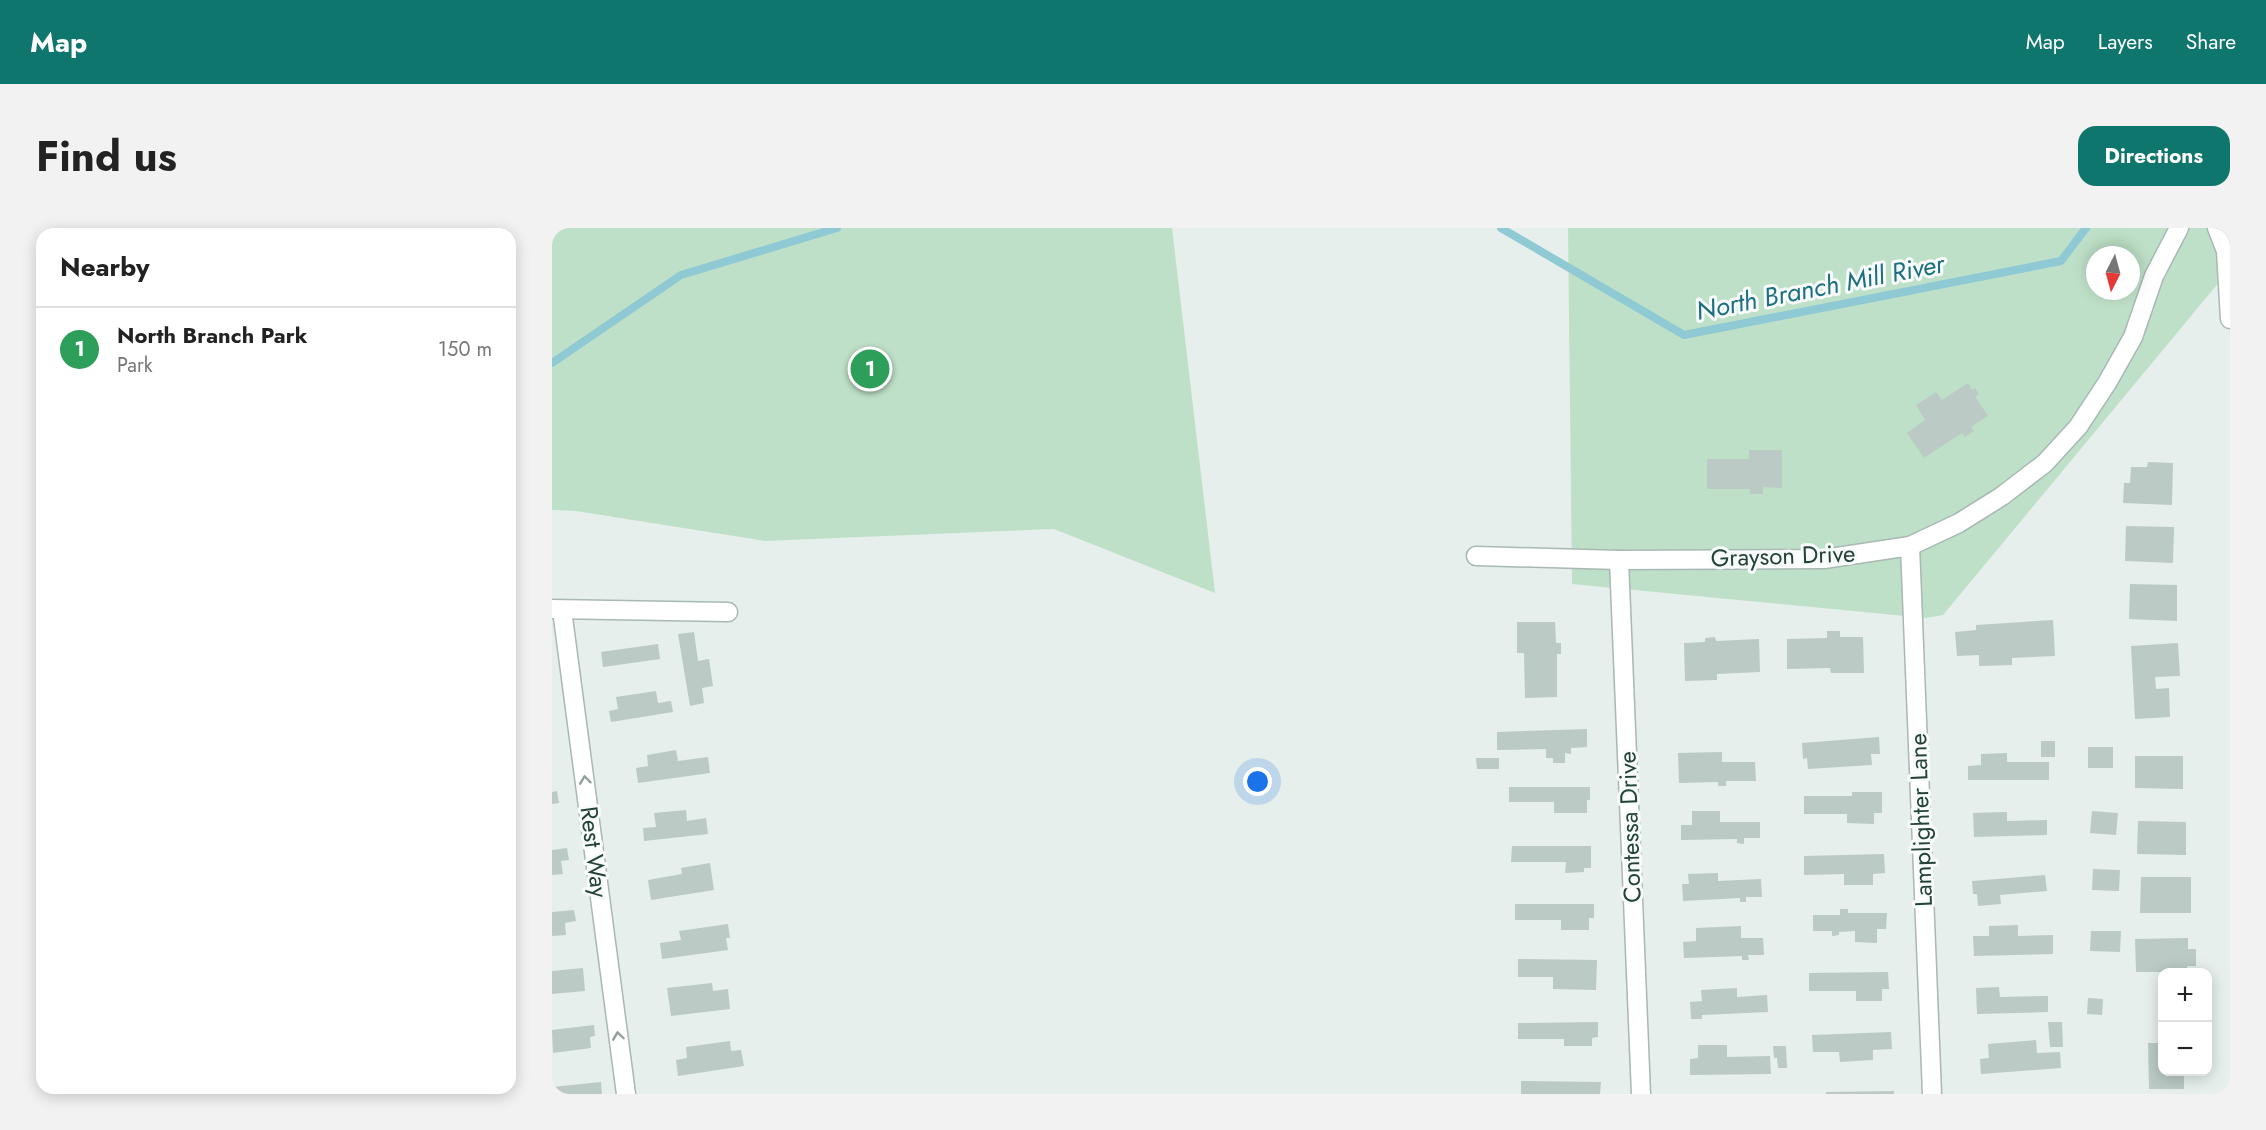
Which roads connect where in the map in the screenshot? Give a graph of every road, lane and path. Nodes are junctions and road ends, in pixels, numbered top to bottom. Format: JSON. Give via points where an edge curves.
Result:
{"nodes":[{"id":1,"x":2179,"y":228,"type":"edge"},
{"id":2,"x":2217,"y":228,"type":"edge"},
{"id":3,"x":2230,"y":319,"type":"edge"},
{"id":4,"x":1910,"y":546,"type":"junction"},
{"id":5,"x":1476,"y":556,"type":"dead end"},
{"id":6,"x":1619,"y":560,"type":"junction"},
{"id":7,"x":557,"y":610,"type":"edge"},
{"id":8,"x":728,"y":612,"type":"dead end"},
{"id":9,"x":626,"y":1094,"type":"edge"},
{"id":10,"x":1641,"y":1094,"type":"edge"},
{"id":11,"x":1932,"y":1094,"type":"edge"}],
"edges":[{"from":1,"to":4,"type":"street","name":"Grayson Drive","via":[[2154,276],[2133,337],[2078,427],[2045,463],[2002,496],[1959,523]]},
{"from":2,"to":3,"type":"street","via":[[2226,251]]},
{"from":4,"to":6,"type":"street","name":"Grayson Drive","via":[[1824,559]]},
{"from":4,"to":11,"type":"street","name":"Lamplighter Lane"},
{"from":5,"to":6,"type":"street","name":"Grayson Drive"},
{"from":6,"to":10,"type":"street","name":"Contessa Drive"},
{"from":7,"to":8,"type":"street"},
{"from":9,"to":7,"type":"street","name":"Rest Way","one_way":true}]}
